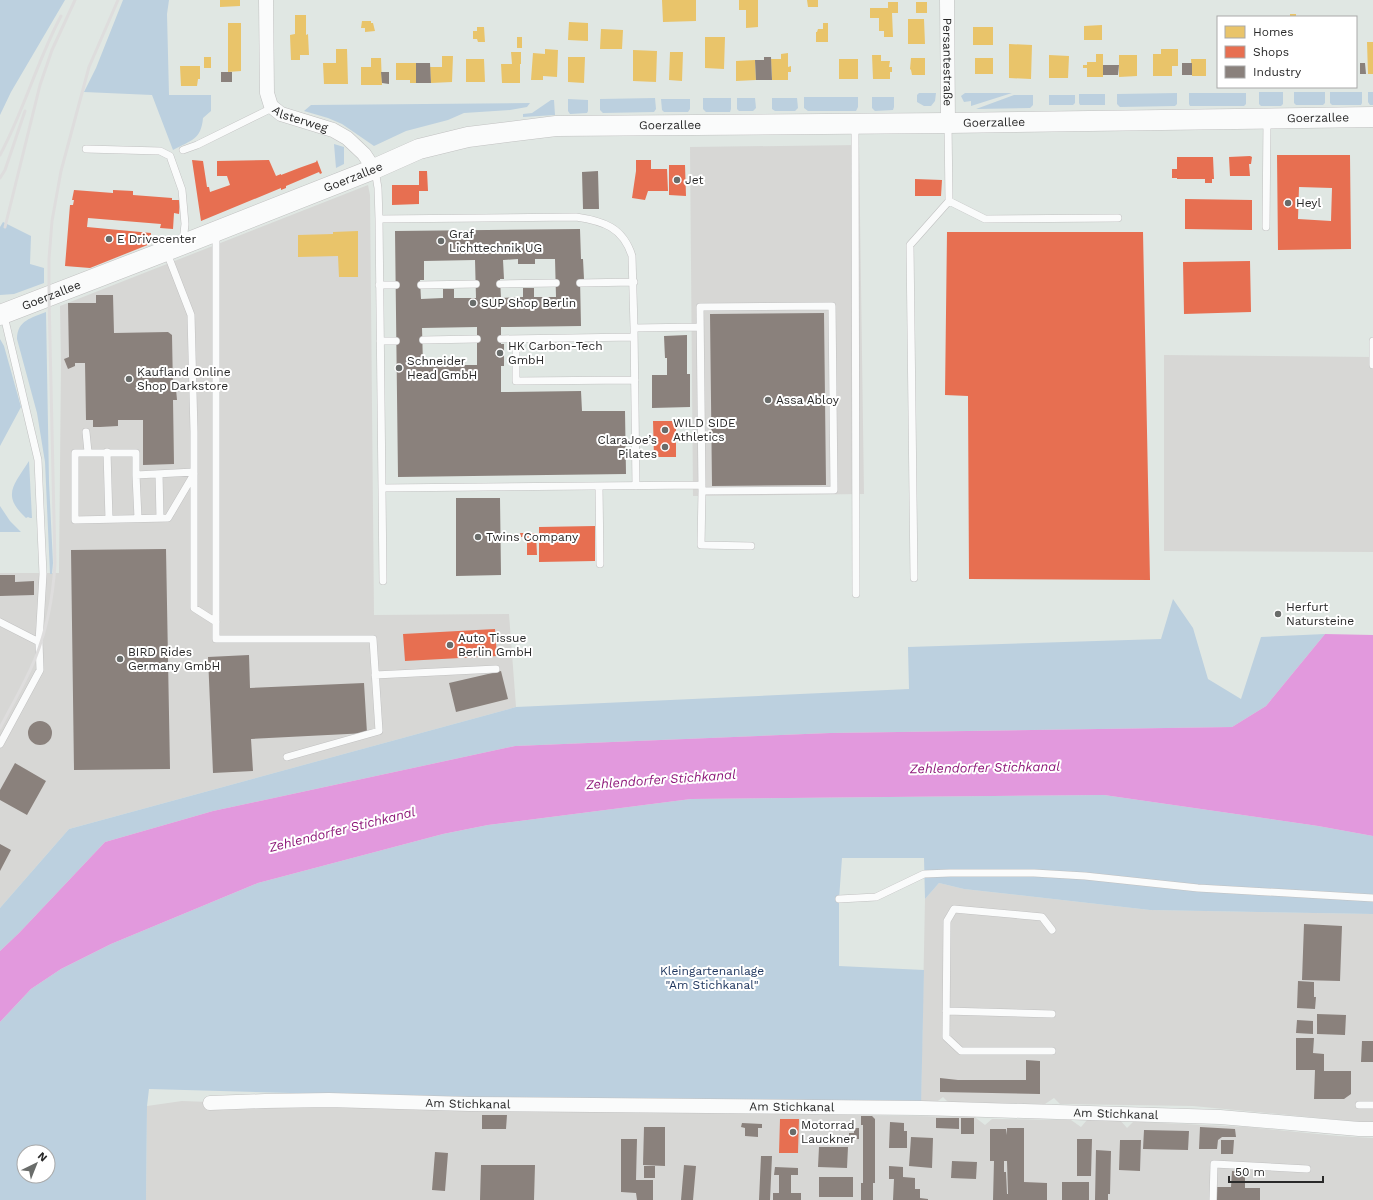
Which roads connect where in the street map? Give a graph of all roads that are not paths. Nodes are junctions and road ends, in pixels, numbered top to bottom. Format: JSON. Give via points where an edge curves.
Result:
{"nodes":[{"id":1,"x":266,"y":0,"type":"edge"},
{"id":2,"x":947,"y":0,"type":"edge"},
{"id":3,"x":272,"y":108,"type":"junction"},
{"id":4,"x":1373,"y":117,"type":"edge"},
{"id":5,"x":1268,"y":118,"type":"junction"},
{"id":6,"x":948,"y":123,"type":"junction"},
{"id":7,"x":855,"y":124,"type":"junction"},
{"id":8,"x":86,"y":149,"type":"dead end"},
{"id":9,"x":183,"y":150,"type":"dead end"},
{"id":10,"x":364,"y":175,"type":"junction"},
{"id":11,"x":949,"y":201,"type":"junction"},
{"id":12,"x":1118,"y":218,"type":"dead end"},
{"id":13,"x":379,"y":219,"type":"junction"},
{"id":14,"x":1266,"y":227,"type":"dead end"},
{"id":15,"x":216,"y":231,"type":"junction"},
{"id":16,"x":174,"y":247,"type":"junction"},
{"id":17,"x":634,"y":282,"type":"junction"},
{"id":18,"x":556,"y":283,"type":"dead end"},
{"id":19,"x":580,"y":283,"type":"dead end"},
{"id":20,"x":476,"y":284,"type":"dead end"},
{"id":21,"x":500,"y":284,"type":"dead end"},
{"id":22,"x":379,"y":285,"type":"junction"},
{"id":23,"x":396,"y":285,"type":"dead end"},
{"id":24,"x":421,"y":285,"type":"dead end"},
{"id":25,"x":2,"y":314,"type":"edge"},
{"id":26,"x":700,"y":326,"type":"junction"},
{"id":27,"x":634,"y":328,"type":"junction"},
{"id":28,"x":634,"y":337,"type":"junction"},
{"id":29,"x":477,"y":339,"type":"dead end"},
{"id":30,"x":501,"y":339,"type":"dead end"},
{"id":31,"x":516,"y":339,"type":"junction"},
{"id":32,"x":422,"y":340,"type":"dead end"},
{"id":33,"x":380,"y":341,"type":"junction"},
{"id":34,"x":396,"y":341,"type":"dead end"},
{"id":35,"x":1373,"y":341,"type":"edge"},
{"id":36,"x":1373,"y":365,"type":"edge"},
{"id":37,"x":635,"y":380,"type":"junction"},
{"id":38,"x":86,"y":432,"type":"dead end"},
{"id":39,"x":88,"y":452,"type":"junction"},
{"id":40,"x":107,"y":452,"type":"junction"},
{"id":41,"x":194,"y":473,"type":"junction"},
{"id":42,"x":159,"y":474,"type":"junction"},
{"id":43,"x":136,"y":475,"type":"junction"},
{"id":44,"x":599,"y":486,"type":"junction"},
{"id":45,"x":636,"y":486,"type":"junction"},
{"id":46,"x":382,"y":488,"type":"junction"},
{"id":47,"x":702,"y":488,"type":"junction"},
{"id":48,"x":138,"y":518,"type":"junction"},
{"id":49,"x":160,"y":518,"type":"junction"},
{"id":50,"x":109,"y":519,"type":"junction"},
{"id":51,"x":751,"y":546,"type":"dead end"},
{"id":52,"x":600,"y":564,"type":"dead end"},
{"id":53,"x":914,"y":578,"type":"dead end"},
{"id":54,"x":383,"y":581,"type":"dead end"},
{"id":55,"x":856,"y":594,"type":"dead end"},
{"id":56,"x":0,"y":622,"type":"edge"},
{"id":57,"x":216,"y":622,"type":"junction"},
{"id":58,"x":39,"y":642,"type":"junction"},
{"id":59,"x":496,"y":669,"type":"dead end"},
{"id":60,"x":375,"y":675,"type":"junction"},
{"id":61,"x":0,"y":744,"type":"edge"},
{"id":62,"x":287,"y":757,"type":"dead end"},
{"id":63,"x":1373,"y":898,"type":"edge"},
{"id":64,"x":838,"y":899,"type":"dead end"},
{"id":65,"x":1052,"y":930,"type":"dead end"},
{"id":66,"x":946,"y":1011,"type":"junction"},
{"id":67,"x":1052,"y":1014,"type":"dead end"},
{"id":68,"x":1052,"y":1051,"type":"dead end"},
{"id":69,"x":210,"y":1103,"type":"dead end"},
{"id":70,"x":1359,"y":1105,"type":"dead end"},
{"id":71,"x":1373,"y":1105,"type":"edge"},
{"id":72,"x":1373,"y":1129,"type":"edge"},
{"id":73,"x":1307,"y":1169,"type":"dead end"},
{"id":74,"x":1213,"y":1200,"type":"edge"}],
"edges":[{"from":1,"to":3,"type":"street","name":"Alsterweg","via":[[267,93]]},
{"from":2,"to":6,"type":"street","name":"Persantestraße"},
{"from":3,"to":9,"type":"lane"},
{"from":3,"to":10,"type":"street","name":"Alsterweg","via":[[281,114],[333,130],[347,138],[364,154]]},
{"from":4,"to":5,"type":"main road","name":"Goerzallee"},
{"from":5,"to":6,"type":"main road","name":"Goerzallee"},
{"from":5,"to":14,"type":"lane"},
{"from":6,"to":7,"type":"main road","name":"Goerzallee"},
{"from":6,"to":11,"type":"lane"},
{"from":7,"to":10,"type":"main road","name":"Goerzallee","via":[[540,128],[468,136],[419,149]]},
{"from":7,"to":55,"type":"lane"},
{"from":8,"to":16,"type":"lane","via":[[160,151],[170,156],[182,190],[185,224]]},
{"from":10,"to":13,"type":"lane","via":[[378,188]]},
{"from":10,"to":15,"type":"main road","name":"Goerzallee"},
{"from":11,"to":12,"type":"lane","via":[[985,219]]},
{"from":11,"to":53,"type":"lane","via":[[910,245]]},
{"from":13,"to":17,"type":"lane","via":[[591,219],[613,229],[629,244]]},
{"from":13,"to":22,"type":"lane"},
{"from":15,"to":16,"type":"main road","name":"Goerzallee"},
{"from":15,"to":57,"type":"lane"},
{"from":16,"to":25,"type":"main road","name":"Goerzallee"},
{"from":16,"to":41,"type":"lane","via":[[191,315]]},
{"from":17,"to":19,"type":"lane"},
{"from":17,"to":27,"type":"lane"},
{"from":18,"to":21,"type":"lane"},
{"from":20,"to":24,"type":"lane"},
{"from":22,"to":23,"type":"lane"},
{"from":22,"to":33,"type":"lane"},
{"from":25,"to":58,"type":"lane","via":[[38,460],[44,574]]},
{"from":26,"to":27,"type":"lane"},
{"from":26,"to":47,"type":"lane"},
{"from":26,"to":47,"type":"lane","via":[[700,307],[832,306],[834,490]]},
{"from":27,"to":28,"type":"lane"},
{"from":28,"to":31,"type":"lane"},
{"from":28,"to":37,"type":"lane"},
{"from":29,"to":32,"type":"lane"},
{"from":30,"to":31,"type":"lane"},
{"from":31,"to":37,"type":"lane","via":[[516,381]]},
{"from":33,"to":34,"type":"lane"},
{"from":33,"to":46,"type":"lane"},
{"from":35,"to":36,"type":"lane"},
{"from":37,"to":45,"type":"lane"},
{"from":38,"to":39,"type":"lane"},
{"from":39,"to":40,"type":"lane"},
{"from":39,"to":50,"type":"lane","via":[[75,452],[75,520]]},
{"from":40,"to":43,"type":"lane","via":[[136,453]]},
{"from":40,"to":50,"type":"lane"},
{"from":41,"to":42,"type":"lane"},
{"from":41,"to":49,"type":"lane","via":[[168,518]]},
{"from":41,"to":57,"type":"lane","via":[[194,608]]},
{"from":42,"to":43,"type":"lane"},
{"from":42,"to":49,"type":"lane"},
{"from":43,"to":48,"type":"lane"},
{"from":44,"to":45,"type":"lane"},
{"from":44,"to":46,"type":"lane"},
{"from":44,"to":52,"type":"lane"},
{"from":45,"to":47,"type":"lane"},
{"from":46,"to":54,"type":"lane"},
{"from":47,"to":51,"type":"lane","via":[[701,546]]},
{"from":48,"to":49,"type":"lane"},
{"from":48,"to":50,"type":"lane"},
{"from":56,"to":58,"type":"lane"},
{"from":57,"to":60,"type":"lane","via":[[216,639],[374,639]]},
{"from":58,"to":61,"type":"lane","via":[[40,670]]},
{"from":59,"to":60,"type":"lane"},
{"from":60,"to":62,"type":"lane","via":[[379,731]]},
{"from":63,"to":64,"type":"lane","via":[[1198,888],[1085,876],[950,873],[924,874],[876,897]]},
{"from":65,"to":66,"type":"lane","via":[[1042,917],[954,909],[947,921]]},
{"from":66,"to":67,"type":"lane"},
{"from":66,"to":68,"type":"lane","via":[[946,1037],[961,1051]]},
{"from":69,"to":72,"type":"street","name":"Am Stichkanal","via":[[329,1100],[469,1104],[921,1108],[1220,1117],[1359,1130]]},
{"from":70,"to":71,"type":"lane"},
{"from":73,"to":74,"type":"lane","via":[[1214,1164]]}]}
